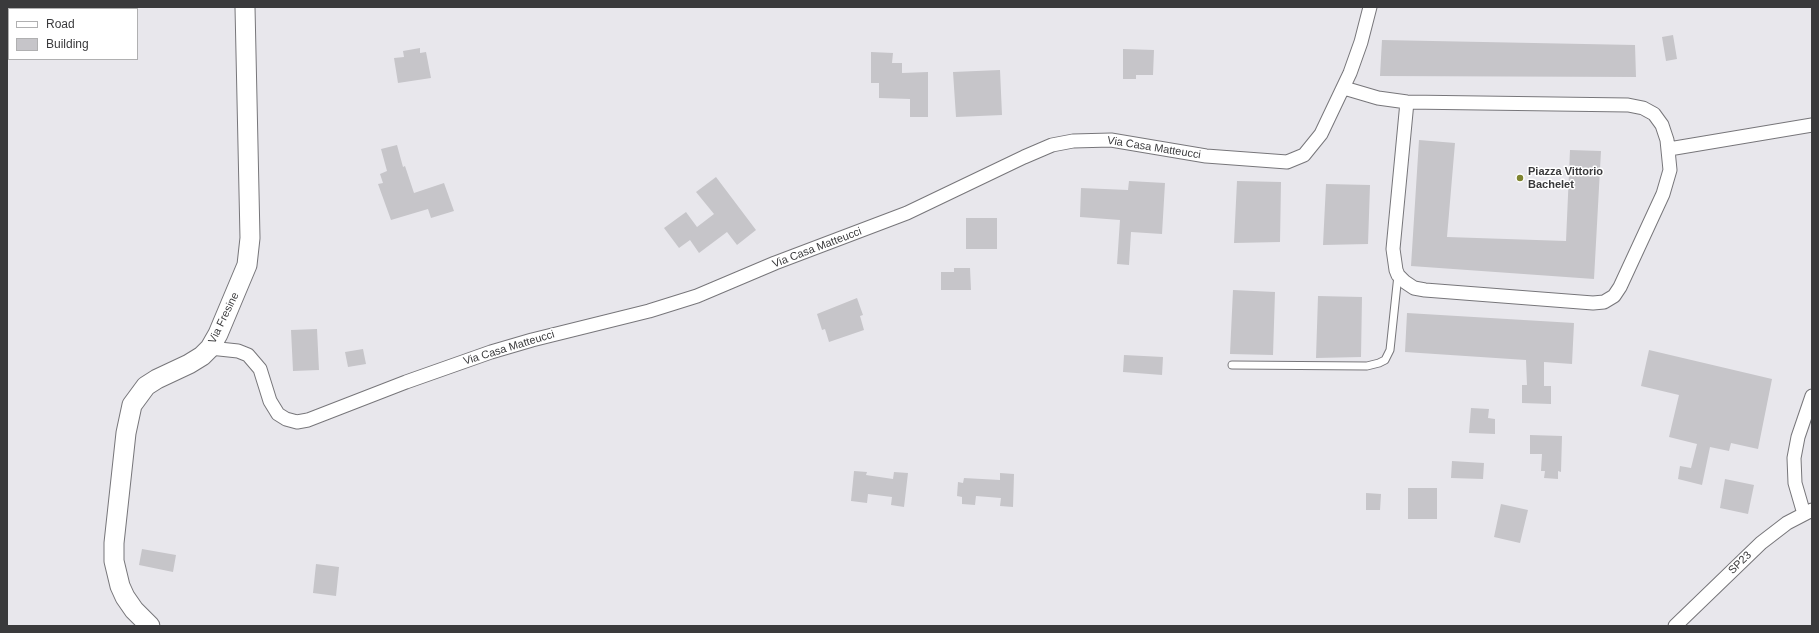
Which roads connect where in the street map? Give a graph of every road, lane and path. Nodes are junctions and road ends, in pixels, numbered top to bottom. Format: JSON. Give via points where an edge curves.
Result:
{"nodes":[{"id":1,"x":245,"y":7,"type":"edge"},
{"id":2,"x":1370,"y":7,"type":"edge"},
{"id":3,"x":1344,"y":88,"type":"junction"},
{"id":4,"x":1408,"y":102,"type":"junction"},
{"id":5,"x":1812,"y":125,"type":"edge"},
{"id":6,"x":1669,"y":149,"type":"junction"},
{"id":7,"x":1398,"y":275,"type":"junction"},
{"id":8,"x":210,"y":348,"type":"junction"},
{"id":9,"x":1232,"y":365,"type":"dead end"},
{"id":10,"x":1812,"y":396,"type":"edge"},
{"id":11,"x":1808,"y":512,"type":"edge"},
{"id":12,"x":150,"y":626,"type":"edge"},
{"id":13,"x":1675,"y":626,"type":"edge"}],
"edges":[{"from":1,"to":8,"type":"street","name":"Via Fresine","via":[[249,251],[243,278]]},
{"from":2,"to":3,"type":"street","name":"Via Casa Matteucci","via":[[1361,42]]},
{"from":3,"to":4,"type":"street","via":[[1378,98]]},
{"from":3,"to":8,"type":"street","name":"Via Casa Matteucci","via":[[1317,140],[1304,155],[1293,161],[1281,163],[1206,156],[1112,140],[1073,141],[1052,145],[907,213],[775,263],[697,296],[491,352],[308,420],[297,422],[278,414],[272,406],[260,369],[248,355],[238,351]]},
{"from":4,"to":6,"type":"street","via":[[1640,106],[1658,119]]},
{"from":4,"to":7,"type":"street","via":[[1393,249]]},
{"from":5,"to":6,"type":"street"},
{"from":6,"to":7,"type":"street","via":[[1670,170],[1666,187],[1620,288],[1610,300],[1593,303],[1425,290],[1409,285]]},
{"from":7,"to":9,"type":"lane","via":[[1390,350],[1385,360],[1367,366]]},
{"from":8,"to":12,"type":"street","name":"Via Fresine","via":[[189,364],[157,378],[146,386],[134,401],[128,423],[114,561],[125,597]]},
{"from":10,"to":11,"type":"street","via":[[1794,458],[1795,483]]},
{"from":11,"to":13,"type":"street","name":"SP23","number":"SP23","via":[[1783,526],[1761,543]]}]}
